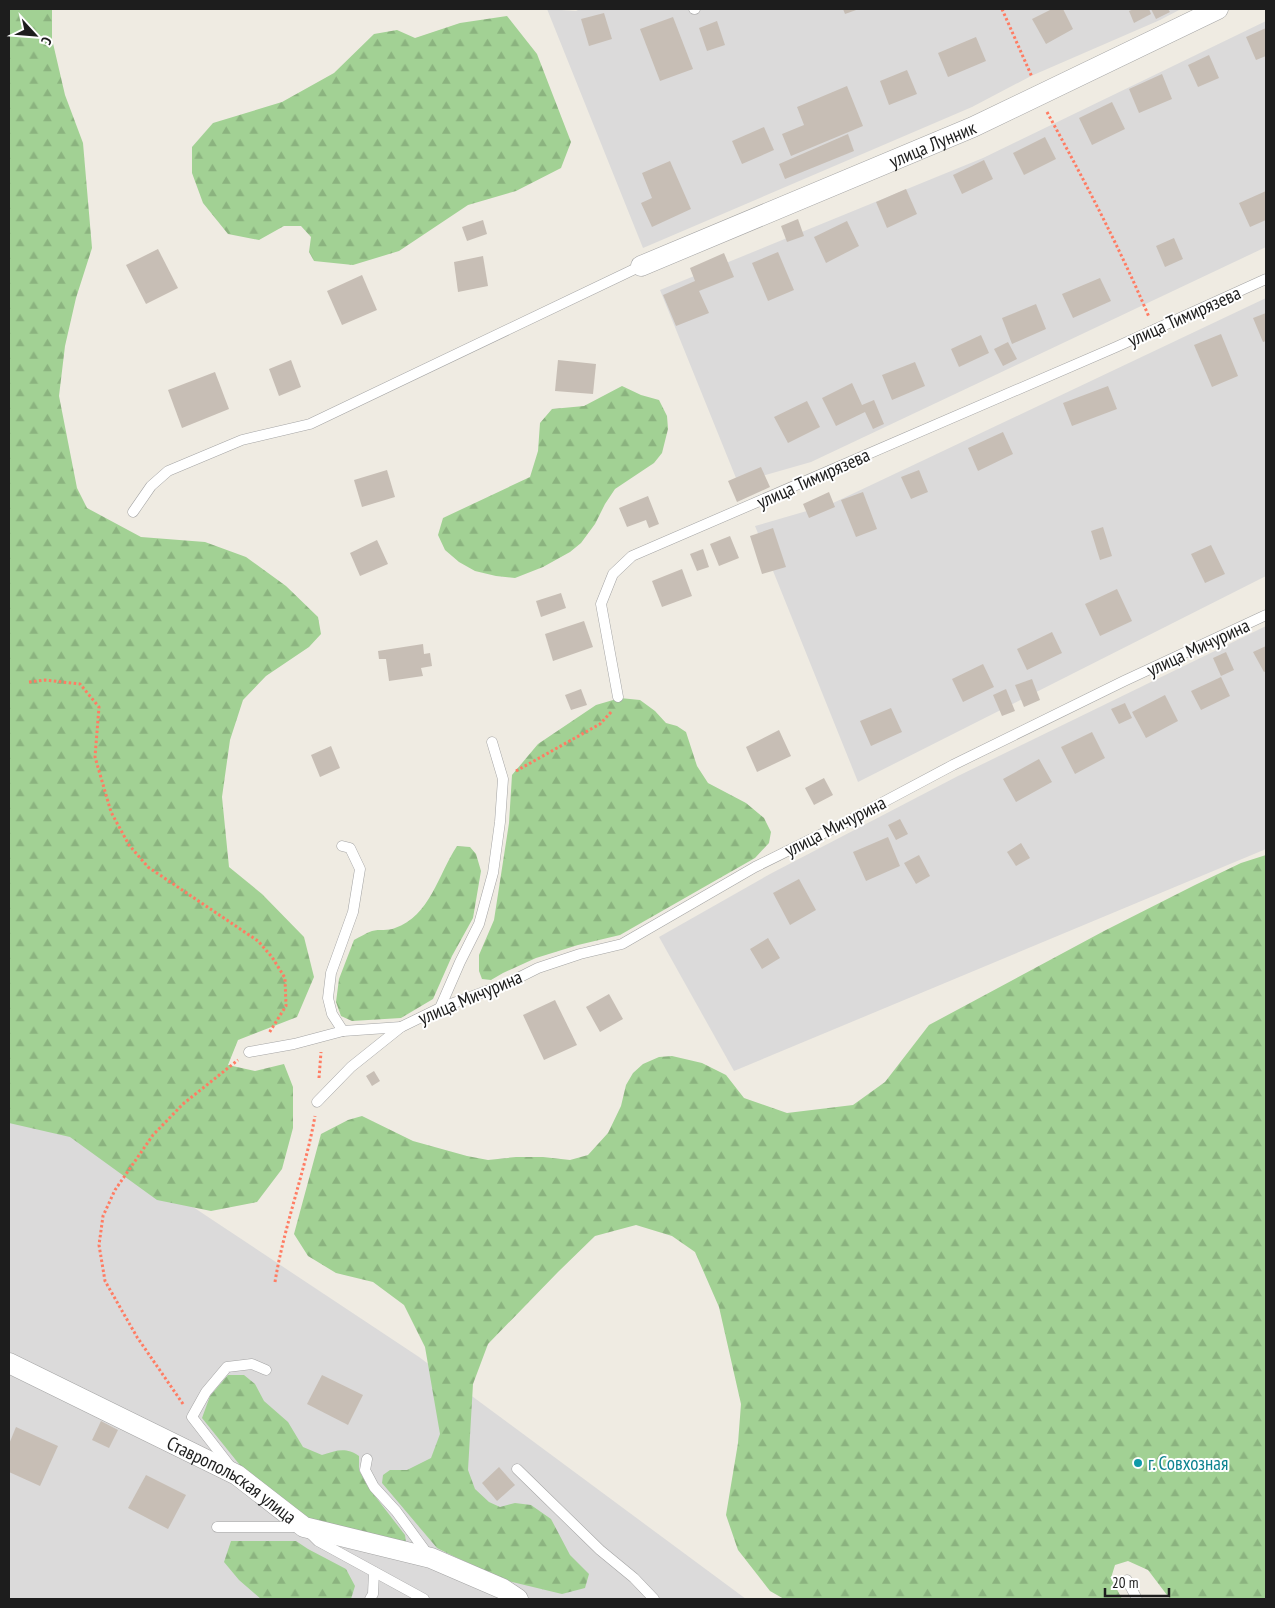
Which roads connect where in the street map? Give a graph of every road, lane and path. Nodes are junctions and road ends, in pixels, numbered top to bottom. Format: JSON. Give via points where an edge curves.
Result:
{"nodes":[{"id":1,"x":1002,"y":9,"type":"edge"},
{"id":2,"x":1218,"y":9,"type":"edge"},
{"id":3,"x":1039,"y":96,"type":"junction"},
{"id":4,"x":641,"y":266,"type":"joint"},
{"id":5,"x":1266,"y":280,"type":"edge"},
{"id":6,"x":1153,"y":329,"type":"junction"},
{"id":7,"x":133,"y":512,"type":"dead end"},
{"id":8,"x":1266,"y":615,"type":"edge"},
{"id":9,"x":29,"y":682,"type":"dead end"},
{"id":10,"x":618,"y":697,"type":"joint"},
{"id":11,"x":492,"y":742,"type":"dead end"},
{"id":12,"x":502,"y":779,"type":"junction"},
{"id":13,"x":342,"y":846,"type":"dead end"},
{"id":14,"x":440,"y":1008,"type":"junction"},
{"id":15,"x":401,"y":1027,"type":"junction"},
{"id":16,"x":343,"y":1031,"type":"junction"},
{"id":17,"x":323,"y":1036,"type":"junction"},
{"id":18,"x":248,"y":1052,"type":"junction"},
{"id":19,"x":317,"y":1102,"type":"junction"},
{"id":20,"x":275,"y":1282,"type":"dead end"},
{"id":21,"x":9,"y":1363,"type":"edge"},
{"id":22,"x":266,"y":1370,"type":"dead end"},
{"id":23,"x":192,"y":1417,"type":"junction"},
{"id":24,"x":367,"y":1459,"type":"dead end"},
{"id":25,"x":516,"y":1468,"type":"dead end"},
{"id":26,"x":237,"y":1475,"type":"junction"},
{"id":27,"x":217,"y":1526,"type":"dead end"},
{"id":28,"x":304,"y":1527,"type":"junction"},
{"id":29,"x":431,"y":1558,"type":"junction"},
{"id":30,"x":374,"y":1572,"type":"junction"},
{"id":31,"x":1127,"y":1580,"type":"dead end"},
{"id":32,"x":370,"y":1599,"type":"edge"},
{"id":33,"x":424,"y":1599,"type":"edge"},
{"id":34,"x":518,"y":1599,"type":"edge"},
{"id":35,"x":654,"y":1599,"type":"edge"},
{"id":36,"x":1137,"y":1599,"type":"edge"}],
"edges":[{"from":1,"to":3,"type":"path"},
{"from":2,"to":3,"type":"street","name":"улица Лунник"},
{"from":3,"to":4,"type":"street","name":"улица Лунник","via":[[973,127]]},
{"from":3,"to":6,"type":"path","via":[[1098,205]]},
{"from":4,"to":7,"type":"lane","via":[[310,424],[242,440],[168,471],[151,486]]},
{"from":5,"to":6,"type":"lane","name":"улица Тимирязева"},
{"from":6,"to":10,"type":"lane","name":"улица Тимирязева","via":[[632,556],[613,574],[601,604]]},
{"from":8,"to":14,"type":"lane","name":"улица Мичурина","via":[[1124,681],[756,866],[622,944],[538,968],[506,984]]},
{"from":9,"to":18,"type":"path","via":[[45,680],[80,684],[99,707],[95,757],[112,812],[129,845],[148,867],[258,941],[285,978],[286,1006],[268,1034]]},
{"from":10,"to":12,"type":"path","via":[[600,724]]},
{"from":11,"to":12,"type":"lane"},
{"from":12,"to":14,"type":"lane","via":[[493,873],[479,924]]},
{"from":13,"to":16,"type":"lane","via":[[350,848],[360,868],[353,912],[331,973],[328,998],[332,1014]]},
{"from":14,"to":15,"type":"lane","name":"улица Мичурина"},
{"from":15,"to":16,"type":"lane"},
{"from":15,"to":19,"type":"lane","via":[[351,1067]]},
{"from":16,"to":17,"type":"lane"},
{"from":17,"to":18,"type":"lane"},
{"from":17,"to":19,"type":"path"},
{"from":18,"to":23,"type":"path","via":[[183,1104],[153,1135],[115,1190],[103,1216],[99,1245],[105,1281],[137,1337]]},
{"from":19,"to":20,"type":"path"},
{"from":21,"to":26,"type":"street","name":"Ставропольская улица"},
{"from":22,"to":23,"type":"lane","via":[[252,1364],[227,1367],[206,1392]]},
{"from":23,"to":26,"type":"lane"},
{"from":24,"to":29,"type":"lane","via":[[365,1470],[374,1487]]},
{"from":25,"to":35,"type":"lane"},
{"from":26,"to":28,"type":"street","name":"Ставропольская улица"},
{"from":27,"to":28,"type":"lane"},
{"from":28,"to":29,"type":"street","name":"Ставропольская улица"},
{"from":28,"to":30,"type":"lane","via":[[318,1541]]},
{"from":29,"to":34,"type":"street","name":"Ставропольская улица","via":[[503,1589]]},
{"from":30,"to":32,"type":"lane"},
{"from":30,"to":33,"type":"lane"},
{"from":31,"to":36,"type":"lane"}]}
